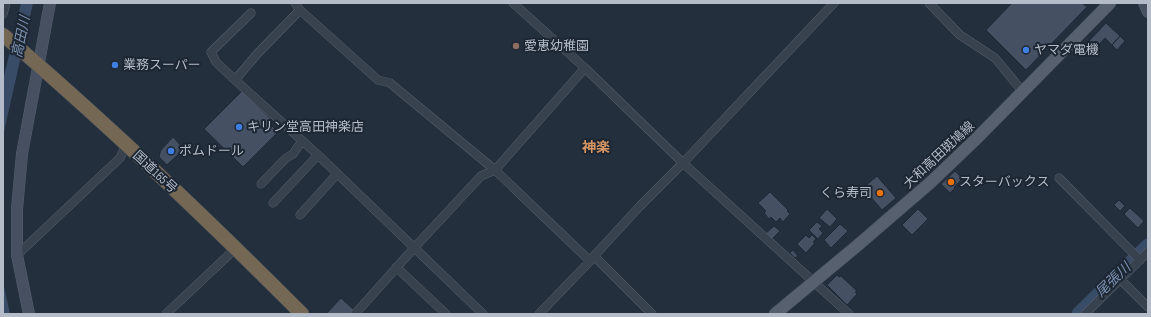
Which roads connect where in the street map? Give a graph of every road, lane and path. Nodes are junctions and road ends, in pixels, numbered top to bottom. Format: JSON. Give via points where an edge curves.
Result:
{"nodes":[{"id":1,"x":6,"y":3,"type":"edge"},
{"id":2,"x":50,"y":3,"type":"edge"},
{"id":3,"x":295,"y":3,"type":"edge"},
{"id":4,"x":513,"y":3,"type":"edge"},
{"id":5,"x":834,"y":3,"type":"edge"},
{"id":6,"x":929,"y":3,"type":"edge"},
{"id":7,"x":1110,"y":3,"type":"edge"},
{"id":8,"x":1144,"y":3,"type":"edge"},
{"id":9,"x":300,"y":10,"type":"junction"},
{"id":10,"x":1148,"y":12,"type":"edge"},
{"id":11,"x":251,"y":13,"type":"dead end"},
{"id":12,"x":3,"y":14,"type":"edge"},
{"id":13,"x":3,"y":35,"type":"edge"},
{"id":14,"x":35,"y":62,"type":"junction"},
{"id":15,"x":585,"y":68,"type":"junction"},
{"id":16,"x":235,"y":80,"type":"junction"},
{"id":17,"x":1023,"y":92,"type":"junction"},
{"id":18,"x":302,"y":141,"type":"junction"},
{"id":19,"x":126,"y":145,"type":"junction"},
{"id":20,"x":318,"y":155,"type":"junction"},
{"id":21,"x":683,"y":163,"type":"junction"},
{"id":22,"x":495,"y":170,"type":"junction"},
{"id":23,"x":337,"y":174,"type":"junction"},
{"id":24,"x":1059,"y":178,"type":"dead end"},
{"id":25,"x":261,"y":184,"type":"dead end"},
{"id":26,"x":273,"y":203,"type":"dead end"},
{"id":27,"x":300,"y":215,"type":"dead end"},
{"id":28,"x":236,"y":248,"type":"junction"},
{"id":29,"x":414,"y":248,"type":"junction"},
{"id":30,"x":1147,"y":254,"type":"edge"},
{"id":31,"x":17,"y":255,"type":"junction"},
{"id":32,"x":1137,"y":257,"type":"junction"},
{"id":33,"x":592,"y":258,"type":"junction"},
{"id":34,"x":396,"y":267,"type":"junction"},
{"id":35,"x":1120,"y":279,"type":"junction"},
{"id":36,"x":814,"y":282,"type":"junction"},
{"id":37,"x":1148,"y":307,"type":"edge"},
{"id":38,"x":29,"y":314,"type":"edge"},
{"id":39,"x":166,"y":314,"type":"edge"},
{"id":40,"x":302,"y":314,"type":"edge"},
{"id":41,"x":355,"y":314,"type":"edge"},
{"id":42,"x":446,"y":314,"type":"edge"},
{"id":43,"x":483,"y":314,"type":"edge"},
{"id":44,"x":539,"y":314,"type":"edge"},
{"id":45,"x":652,"y":314,"type":"edge"},
{"id":46,"x":775,"y":314,"type":"edge"},
{"id":47,"x":849,"y":314,"type":"edge"},
{"id":48,"x":1085,"y":314,"type":"edge"}],
"edges":[{"from":1,"to":12,"type":"street"},
{"from":2,"to":14,"type":"main road"},
{"from":3,"to":9,"type":"street"},
{"from":4,"to":15,"type":"street"},
{"from":5,"to":21,"type":"street"},
{"from":6,"to":17,"type":"street","via":[[960,35],[995,58]]},
{"from":7,"to":17,"type":"main road","name":"大和高田斑鳩線"},
{"from":8,"to":10,"type":"main road"},
{"from":9,"to":16,"type":"street"},
{"from":9,"to":22,"type":"street","via":[[378,80],[390,83]]},
{"from":11,"to":16,"type":"street","via":[[211,52],[216,62]]},
{"from":13,"to":14,"type":"highway","name":"国道165号"},
{"from":14,"to":19,"type":"highway","name":"国道165号"},
{"from":14,"to":31,"type":"main road","via":[[22,154],[17,209]]},
{"from":15,"to":21,"type":"street"},
{"from":15,"to":22,"type":"street"},
{"from":16,"to":18,"type":"street"},
{"from":17,"to":36,"type":"main road","name":"大和高田斑鳩線","via":[[931,182]]},
{"from":18,"to":20,"type":"street"},
{"from":18,"to":25,"type":"street","via":[[293,154]]},
{"from":19,"to":28,"type":"highway","name":"国道165号"},
{"from":19,"to":31,"type":"street","via":[[120,158]]},
{"from":20,"to":23,"type":"street"},
{"from":20,"to":26,"type":"street"},
{"from":21,"to":33,"type":"street"},
{"from":21,"to":36,"type":"street"},
{"from":22,"to":29,"type":"street","via":[[481,176]]},
{"from":22,"to":33,"type":"street"},
{"from":23,"to":27,"type":"street"},
{"from":23,"to":29,"type":"street"},
{"from":24,"to":32,"type":"street"},
{"from":28,"to":39,"type":"street"},
{"from":28,"to":40,"type":"highway","name":"国道165号"},
{"from":29,"to":34,"type":"street"},
{"from":29,"to":43,"type":"street"},
{"from":30,"to":32,"type":"street"},
{"from":31,"to":38,"type":"main road"},
{"from":32,"to":35,"type":"street"},
{"from":33,"to":44,"type":"street"},
{"from":33,"to":45,"type":"street"},
{"from":34,"to":41,"type":"street"},
{"from":34,"to":42,"type":"street"},
{"from":35,"to":37,"type":"street"},
{"from":35,"to":48,"type":"street"},
{"from":36,"to":46,"type":"main road","name":"大和高田斑鳩線"},
{"from":36,"to":47,"type":"street"}]}
